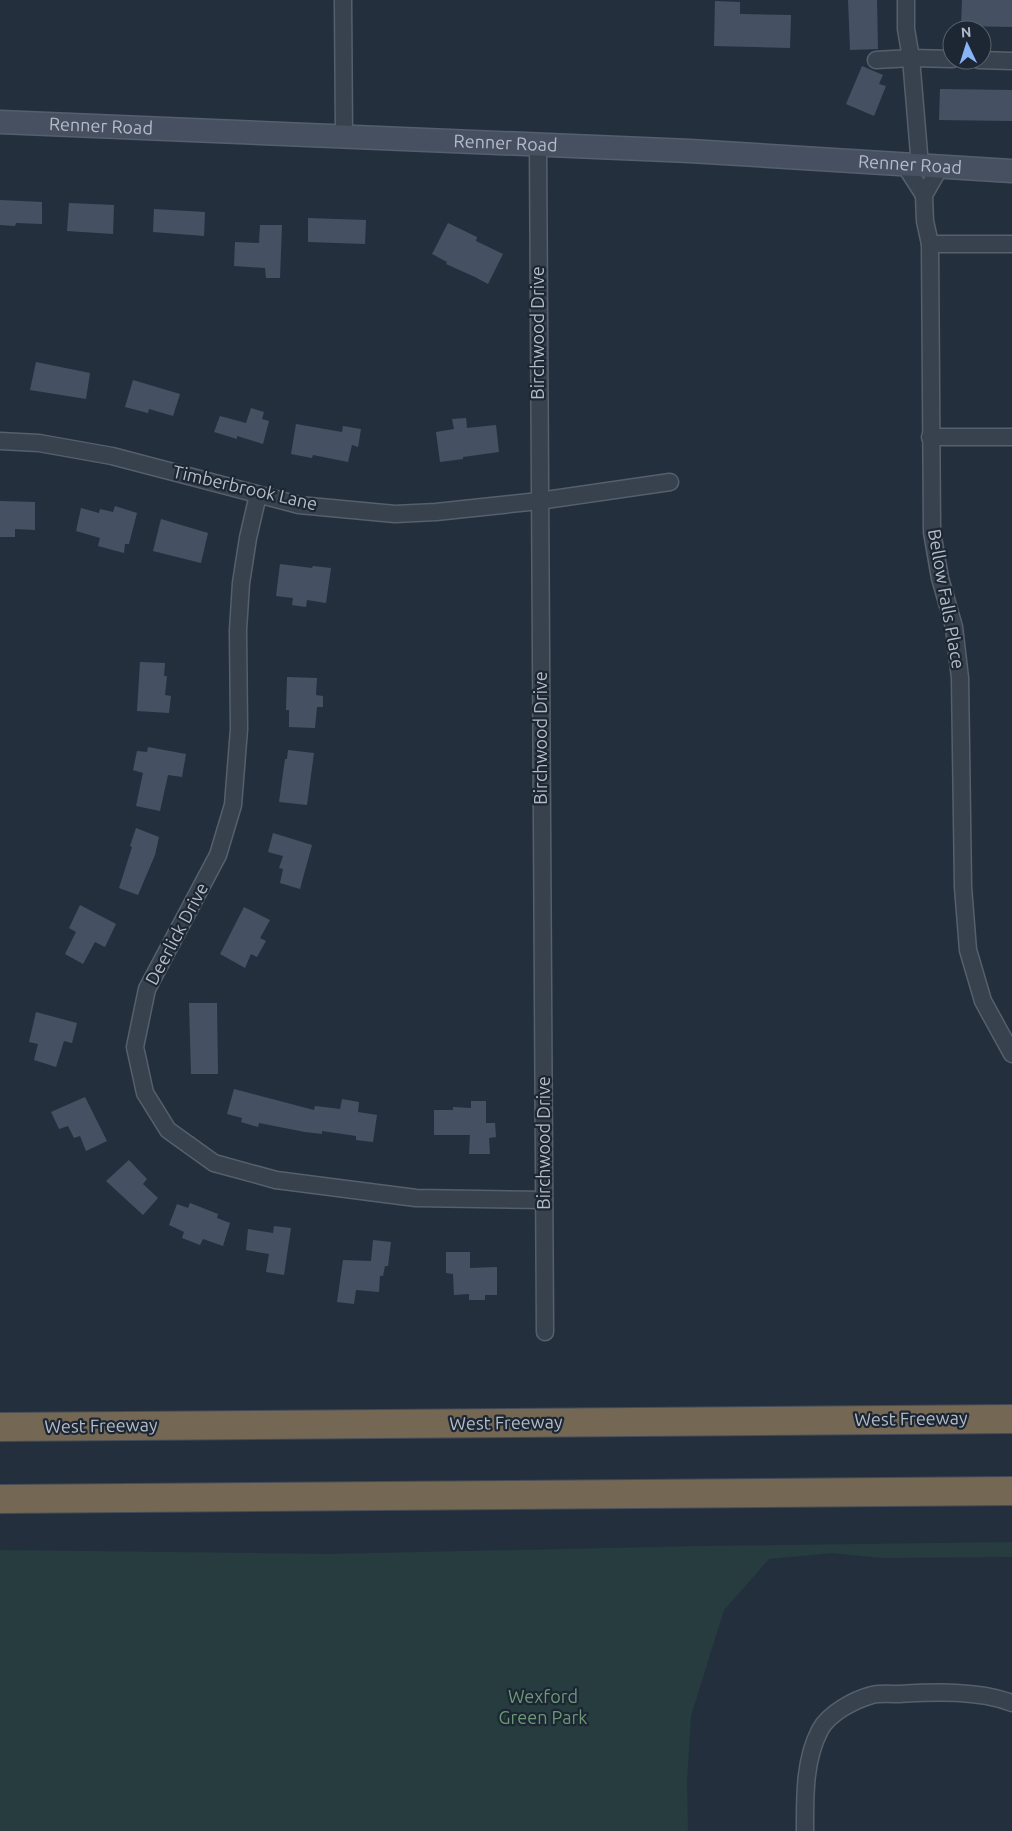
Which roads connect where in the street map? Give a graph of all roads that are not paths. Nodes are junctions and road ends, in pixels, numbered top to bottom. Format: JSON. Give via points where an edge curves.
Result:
{"nodes":[{"id":1,"x":343,"y":0,"type":"edge"},
{"id":2,"x":906,"y":0,"type":"edge"},
{"id":3,"x":911,"y":58,"type":"junction"},
{"id":4,"x":942,"y":59,"type":"edge"},
{"id":5,"x":876,"y":60,"type":"dead end"},
{"id":6,"x":992,"y":60,"type":"edge"},
{"id":7,"x":1012,"y":61,"type":"edge"},
{"id":8,"x":0,"y":122,"type":"edge"},
{"id":9,"x":344,"y":136,"type":"junction"},
{"id":10,"x":538,"y":144,"type":"junction"},
{"id":11,"x":922,"y":166,"type":"junction"},
{"id":12,"x":1012,"y":171,"type":"edge"},
{"id":13,"x":924,"y":195,"type":"junction"},
{"id":14,"x":930,"y":244,"type":"junction"},
{"id":15,"x":1012,"y":244,"type":"edge"},
{"id":16,"x":930,"y":437,"type":"junction"},
{"id":17,"x":1012,"y":437,"type":"edge"},
{"id":18,"x":0,"y":441,"type":"edge"},
{"id":19,"x":670,"y":482,"type":"dead end"},
{"id":20,"x":258,"y":495,"type":"junction"},
{"id":21,"x":539,"y":501,"type":"junction"},
{"id":22,"x":1012,"y":1054,"type":"edge"},
{"id":23,"x":544,"y":1200,"type":"junction"},
{"id":24,"x":545,"y":1332,"type":"dead end"},
{"id":25,"x":1012,"y":1418,"type":"edge"},
{"id":26,"x":0,"y":1427,"type":"edge"},
{"id":27,"x":1012,"y":1491,"type":"edge"},
{"id":28,"x":0,"y":1499,"type":"edge"},
{"id":29,"x":1012,"y":1703,"type":"edge"},
{"id":30,"x":805,"y":1831,"type":"edge"}],
"edges":[{"from":1,"to":9,"type":"street"},
{"from":2,"to":3,"type":"street"},
{"from":3,"to":4,"type":"street"},
{"from":3,"to":5,"type":"street"},
{"from":3,"to":11,"type":"street"},
{"from":6,"to":7,"type":"street"},
{"from":8,"to":9,"type":"main road","name":"Renner Road"},
{"from":9,"to":10,"type":"main road","name":"Renner Road"},
{"from":10,"to":11,"type":"main road","name":"Renner Road"},
{"from":10,"to":21,"type":"street","name":"Birchwood Drive"},
{"from":11,"to":12,"type":"main road","name":"Renner Road"},
{"from":11,"to":13,"type":"street"},
{"from":11,"to":13,"type":"street"},
{"from":13,"to":14,"type":"street","name":"Bellow Falls Place"},
{"from":14,"to":15,"type":"street"},
{"from":14,"to":16,"type":"street","name":"Bellow Falls Place"},
{"from":16,"to":17,"type":"street"},
{"from":16,"to":22,"type":"street","name":"Bellow Falls Place","via":[[932,532],[940,578],[954,627],[960,678],[962,888],[968,950],[983,1001]]},
{"from":18,"to":20,"type":"street","name":"Timberbrook Lane","via":[[39,443],[112,456]]},
{"from":19,"to":21,"type":"street","name":"Timberbrook Lane"},
{"from":20,"to":21,"type":"street","name":"Timberbrook Lane","via":[[299,505],[395,514]]},
{"from":20,"to":23,"type":"street","name":"Deerlick Drive","via":[[241,583],[239,730],[233,805],[218,855],[147,989],[135,1047],[145,1093],[168,1130],[214,1163],[276,1180],[416,1198]]},
{"from":21,"to":23,"type":"street","name":"Birchwood Drive"},
{"from":23,"to":24,"type":"street","name":"Birchwood Drive"},
{"from":25,"to":26,"type":"highway","name":"West Freeway"},
{"from":27,"to":28,"type":"highway"},
{"from":29,"to":30,"type":"street","via":[[978,1695],[921,1692],[874,1695],[852,1703],[820,1729],[812,1749],[805,1790]]}]}
